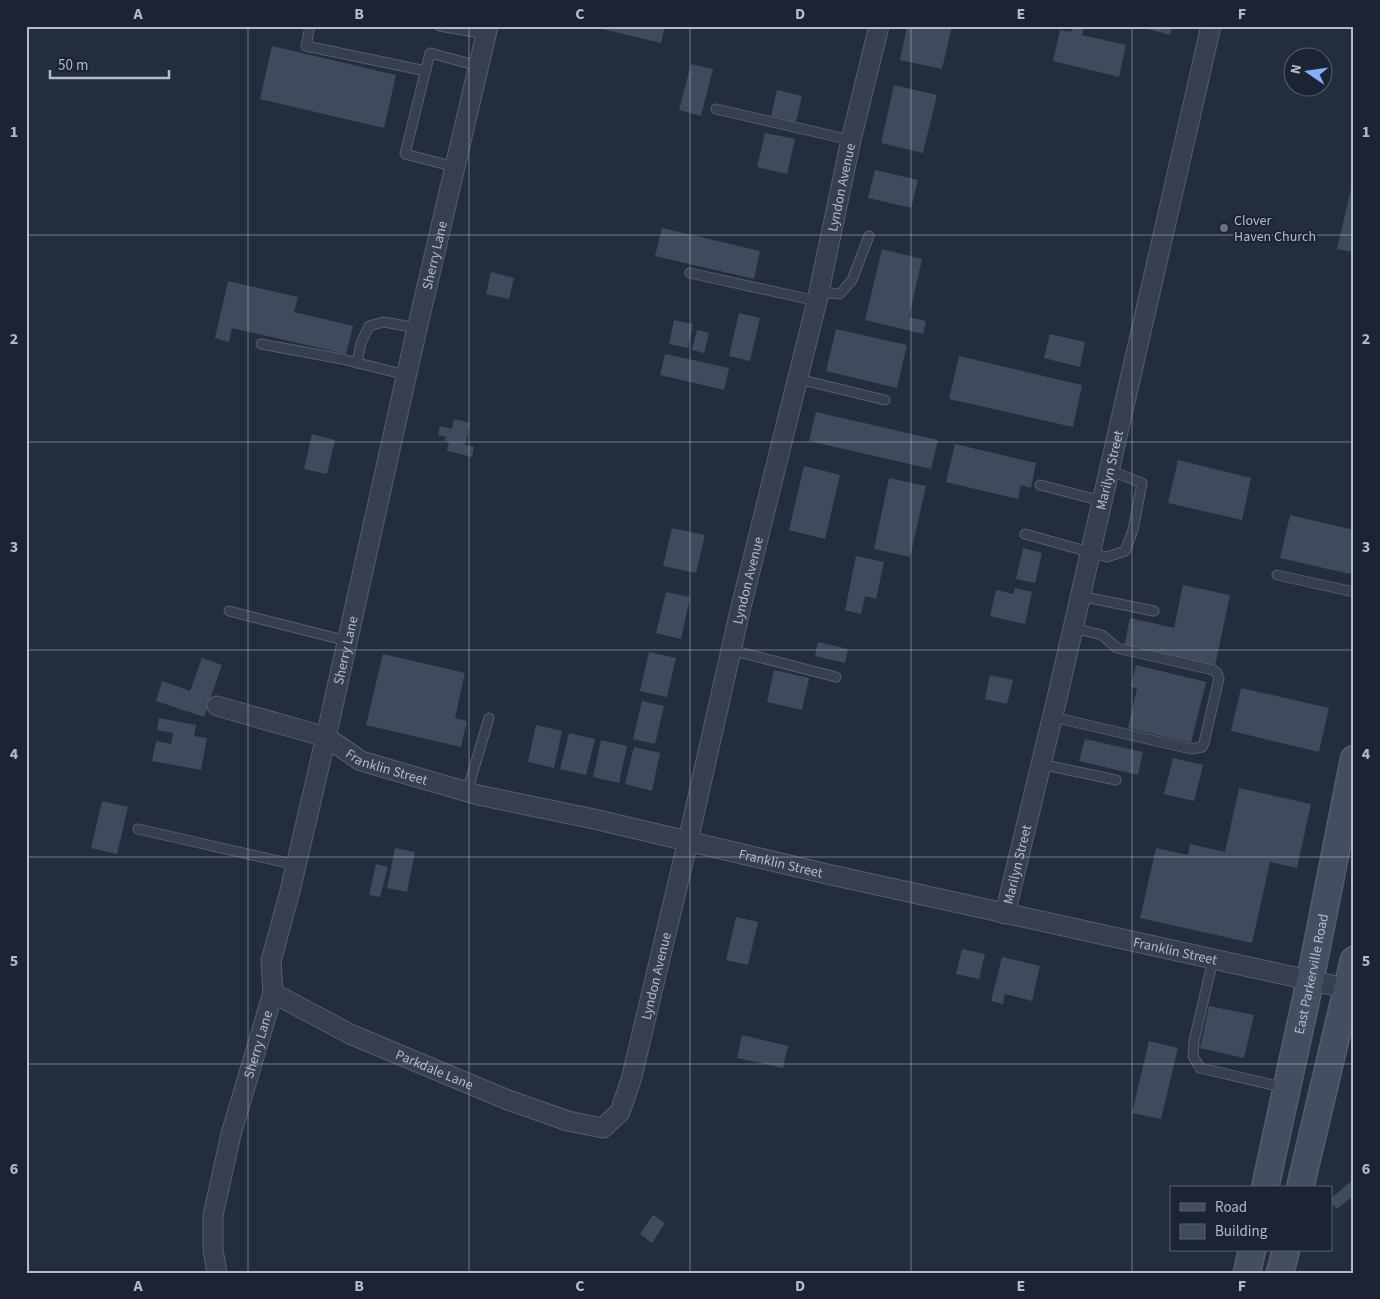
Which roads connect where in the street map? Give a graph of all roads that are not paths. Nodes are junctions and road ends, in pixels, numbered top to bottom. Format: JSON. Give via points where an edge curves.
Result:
{"nodes":[{"id":1,"x":310,"y":26,"type":"edge"},
{"id":2,"x":440,"y":26,"type":"edge"},
{"id":3,"x":879,"y":26,"type":"edge"},
{"id":4,"x":1211,"y":26,"type":"edge"},
{"id":5,"x":487,"y":30,"type":"edge"},
{"id":6,"x":478,"y":66,"type":"junction"},
{"id":7,"x":426,"y":72,"type":"junction"},
{"id":8,"x":716,"y":109,"type":"dead end"},
{"id":9,"x":851,"y":140,"type":"junction"},
{"id":10,"x":455,"y":166,"type":"junction"},
{"id":11,"x":868,"y":236,"type":"dead end"},
{"id":12,"x":690,"y":273,"type":"dead end"},
{"id":13,"x":818,"y":296,"type":"junction"},
{"id":14,"x":417,"y":328,"type":"junction"},
{"id":15,"x":261,"y":344,"type":"dead end"},
{"id":16,"x":357,"y":363,"type":"junction"},
{"id":17,"x":406,"y":375,"type":"junction"},
{"id":18,"x":798,"y":379,"type":"junction"},
{"id":19,"x":885,"y":400,"type":"dead end"},
{"id":20,"x":1109,"y":470,"type":"junction"},
{"id":21,"x":1040,"y":485,"type":"dead end"},
{"id":22,"x":1102,"y":501,"type":"junction"},
{"id":23,"x":1025,"y":534,"type":"dead end"},
{"id":24,"x":1090,"y":553,"type":"junction"},
{"id":25,"x":1277,"y":575,"type":"dead end"},
{"id":26,"x":1354,"y":592,"type":"edge"},
{"id":27,"x":1080,"y":596,"type":"junction"},
{"id":28,"x":229,"y":611,"type":"dead end"},
{"id":29,"x":1154,"y":611,"type":"dead end"},
{"id":30,"x":1073,"y":628,"type":"junction"},
{"id":31,"x":347,"y":640,"type":"junction"},
{"id":32,"x":731,"y":650,"type":"junction"},
{"id":33,"x":836,"y":677,"type":"dead end"},
{"id":34,"x":217,"y":706,"type":"dead end"},
{"id":35,"x":1053,"y":717,"type":"junction"},
{"id":36,"x":489,"y":718,"type":"dead end"},
{"id":37,"x":326,"y":737,"type":"junction"},
{"id":38,"x":1354,"y":759,"type":"edge"},
{"id":39,"x":1041,"y":764,"type":"junction"},
{"id":40,"x":1116,"y":780,"type":"dead end"},
{"id":41,"x":1351,"y":787,"type":"edge"},
{"id":42,"x":467,"y":792,"type":"junction"},
{"id":43,"x":138,"y":829,"type":"dead end"},
{"id":44,"x":688,"y":841,"type":"junction"},
{"id":45,"x":296,"y":865,"type":"junction"},
{"id":46,"x":1005,"y":914,"type":"junction"},
{"id":47,"x":1213,"y":960,"type":"junction"},
{"id":48,"x":1354,"y":960,"type":"edge"},
{"id":49,"x":1310,"y":981,"type":"junction"},
{"id":50,"x":1351,"y":990,"type":"edge"},
{"id":51,"x":273,"y":993,"type":"junction"},
{"id":52,"x":1287,"y":1088,"type":"junction"},
{"id":53,"x":603,"y":1128,"type":"joint"},
{"id":54,"x":1265,"y":1186,"type":"edge"},
{"id":55,"x":1301,"y":1186,"type":"edge"},
{"id":56,"x":1252,"y":1252,"type":"edge"},
{"id":57,"x":1285,"y":1252,"type":"edge"},
{"id":58,"x":217,"y":1273,"type":"edge"},
{"id":59,"x":1247,"y":1273,"type":"edge"},
{"id":60,"x":1280,"y":1273,"type":"edge"}],
"edges":[{"from":1,"to":7,"type":"lane","via":[[306,46]]},
{"from":2,"to":5,"type":"lane"},
{"from":3,"to":9,"type":"street","name":"Lyndon Avenue"},
{"from":4,"to":20,"type":"street","name":"Marilyn Street"},
{"from":5,"to":6,"type":"street","name":"Sherry Lane"},
{"from":6,"to":7,"type":"lane","via":[[430,53]]},
{"from":6,"to":10,"type":"street","name":"Sherry Lane"},
{"from":7,"to":10,"type":"lane","via":[[405,154]]},
{"from":8,"to":9,"type":"lane"},
{"from":9,"to":13,"type":"street","name":"Lyndon Avenue"},
{"from":10,"to":14,"type":"street","name":"Sherry Lane"},
{"from":11,"to":13,"type":"lane","via":[[852,280],[840,294]]},
{"from":12,"to":13,"type":"lane"},
{"from":13,"to":18,"type":"street","name":"Lyndon Avenue"},
{"from":14,"to":16,"type":"lane","via":[[384,322],[369,326]]},
{"from":14,"to":17,"type":"street","name":"Sherry Lane"},
{"from":15,"to":16,"type":"lane"},
{"from":16,"to":17,"type":"lane"},
{"from":17,"to":31,"type":"street","name":"Sherry Lane"},
{"from":18,"to":19,"type":"lane"},
{"from":18,"to":32,"type":"street","name":"Lyndon Avenue"},
{"from":20,"to":22,"type":"street","name":"Marilyn Street"},
{"from":20,"to":24,"type":"lane","via":[[1142,483],[1133,530],[1125,551],[1107,557]]},
{"from":21,"to":22,"type":"lane"},
{"from":22,"to":24,"type":"street","name":"Marilyn Street"},
{"from":23,"to":24,"type":"lane"},
{"from":24,"to":27,"type":"street","name":"Marilyn Street"},
{"from":25,"to":26,"type":"lane"},
{"from":27,"to":29,"type":"lane"},
{"from":27,"to":30,"type":"street","name":"Marilyn Street"},
{"from":28,"to":31,"type":"lane"},
{"from":30,"to":35,"type":"street","name":"Marilyn Street"},
{"from":30,"to":35,"type":"lane","via":[[1102,635],[1117,648],[1213,670],[1219,678],[1202,747],[1191,749]]},
{"from":31,"to":37,"type":"street","name":"Sherry Lane"},
{"from":32,"to":33,"type":"lane"},
{"from":32,"to":44,"type":"street","name":"Lyndon Avenue"},
{"from":34,"to":37,"type":"street","name":"Franklin Street"},
{"from":35,"to":39,"type":"street","name":"Marilyn Street"},
{"from":36,"to":42,"type":"lane"},
{"from":37,"to":42,"type":"street","name":"Franklin Street","via":[[361,761]]},
{"from":37,"to":45,"type":"street","name":"Sherry Lane"},
{"from":38,"to":41,"type":"main road","name":"East Parkerville Road"},
{"from":39,"to":40,"type":"lane"},
{"from":39,"to":46,"type":"street","name":"Marilyn Street"},
{"from":41,"to":49,"type":"main road","name":"East Parkerville Road"},
{"from":42,"to":44,"type":"street","name":"Franklin Street"},
{"from":43,"to":45,"type":"lane"},
{"from":44,"to":46,"type":"street","name":"Franklin Street"},
{"from":44,"to":53,"type":"street","name":"Lyndon Avenue","via":[[631,1080],[620,1112]]},
{"from":45,"to":51,"type":"street","name":"Sherry Lane","via":[[272,961]]},
{"from":46,"to":47,"type":"street","name":"Franklin Street"},
{"from":47,"to":49,"type":"street","name":"Franklin Street"},
{"from":47,"to":52,"type":"lane","via":[[1193,1056],[1200,1068]]},
{"from":48,"to":50,"type":"main road"},
{"from":49,"to":50,"type":"street","name":"Franklin Street"},
{"from":49,"to":52,"type":"main road","name":"East Parkerville Road"},
{"from":50,"to":55,"type":"main road"},
{"from":51,"to":53,"type":"street","name":"Parkdale Lane","via":[[350,1034],[508,1100],[568,1121]]},
{"from":51,"to":58,"type":"street","name":"Sherry Lane","via":[[231,1134],[213,1215]]},
{"from":52,"to":54,"type":"main road","name":"East Parkerville Road"},
{"from":56,"to":59,"type":"main road"},
{"from":57,"to":60,"type":"main road"}]}
